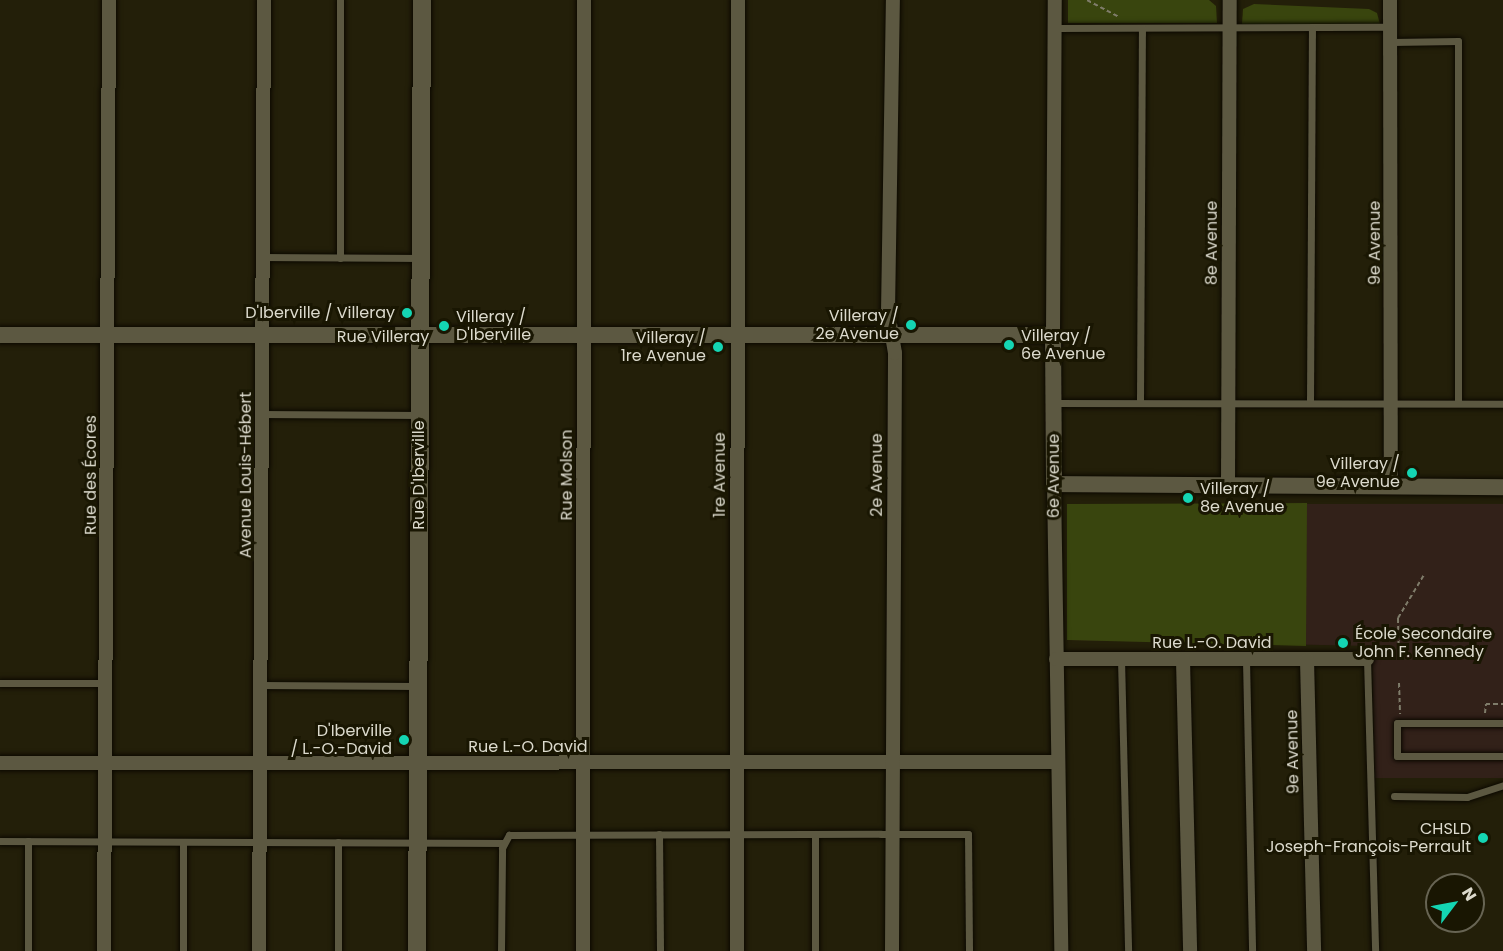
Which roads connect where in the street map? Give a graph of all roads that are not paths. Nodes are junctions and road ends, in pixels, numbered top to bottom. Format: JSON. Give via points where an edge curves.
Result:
{"nodes":[{"id":1,"x":109,"y":0,"type":"edge"},
{"id":2,"x":264,"y":0,"type":"edge"},
{"id":3,"x":340,"y":0,"type":"edge"},
{"id":4,"x":422,"y":0,"type":"edge"},
{"id":5,"x":584,"y":0,"type":"edge"},
{"id":6,"x":738,"y":0,"type":"edge"},
{"id":7,"x":893,"y":0,"type":"edge"},
{"id":8,"x":1055,"y":0,"type":"edge"},
{"id":9,"x":1230,"y":0,"type":"edge"},
{"id":10,"x":1390,"y":0,"type":"edge"},
{"id":11,"x":1230,"y":27,"type":"junction"},
{"id":12,"x":1312,"y":27,"type":"junction"},
{"id":13,"x":1390,"y":27,"type":"junction"},
{"id":14,"x":1056,"y":28,"type":"junction"},
{"id":15,"x":1142,"y":28,"type":"junction"},
{"id":16,"x":1392,"y":42,"type":"junction"},
{"id":17,"x":263,"y":257,"type":"junction"},
{"id":18,"x":340,"y":258,"type":"junction"},
{"id":19,"x":420,"y":258,"type":"junction"},
{"id":20,"x":890,"y":334,"type":"junction"},
{"id":21,"x":0,"y":335,"type":"edge"},
{"id":22,"x":1053,"y":335,"type":"junction"},
{"id":23,"x":108,"y":336,"type":"junction"},
{"id":24,"x":263,"y":336,"type":"junction"},
{"id":25,"x":737,"y":336,"type":"junction"},
{"id":26,"x":420,"y":337,"type":"junction"},
{"id":27,"x":584,"y":337,"type":"junction"},
{"id":28,"x":1140,"y":401,"type":"junction"},
{"id":29,"x":1227,"y":402,"type":"junction"},
{"id":30,"x":1310,"y":402,"type":"junction"},
{"id":31,"x":1053,"y":403,"type":"junction"},
{"id":32,"x":1391,"y":403,"type":"junction"},
{"id":33,"x":1458,"y":403,"type":"junction"},
{"id":34,"x":1503,"y":404,"type":"edge"},
{"id":35,"x":263,"y":414,"type":"junction"},
{"id":36,"x":419,"y":415,"type":"junction"},
{"id":37,"x":1054,"y":484,"type":"junction"},
{"id":38,"x":1227,"y":486,"type":"junction"},
{"id":39,"x":1391,"y":486,"type":"junction"},
{"id":40,"x":1503,"y":487,"type":"edge"},
{"id":41,"x":1056,"y":658,"type":"junction"},
{"id":42,"x":1121,"y":659,"type":"junction"},
{"id":43,"x":1367,"y":659,"type":"joint"},
{"id":44,"x":1183,"y":660,"type":"junction"},
{"id":45,"x":1246,"y":660,"type":"junction"},
{"id":46,"x":1307,"y":660,"type":"junction"},
{"id":47,"x":0,"y":683,"type":"edge"},
{"id":48,"x":106,"y":683,"type":"junction"},
{"id":49,"x":261,"y":685,"type":"junction"},
{"id":50,"x":418,"y":686,"type":"junction"},
{"id":51,"x":1503,"y":723,"type":"edge"},
{"id":52,"x":1503,"y":756,"type":"edge"},
{"id":53,"x":1057,"y":762,"type":"junction"},
{"id":54,"x":0,"y":763,"type":"edge"},
{"id":55,"x":582,"y":763,"type":"junction"},
{"id":56,"x":736,"y":763,"type":"junction"},
{"id":57,"x":891,"y":763,"type":"junction"},
{"id":58,"x":106,"y":764,"type":"junction"},
{"id":59,"x":261,"y":764,"type":"junction"},
{"id":60,"x":418,"y":764,"type":"junction"},
{"id":61,"x":1503,"y":785,"type":"edge"},
{"id":62,"x":1394,"y":796,"type":"dead end"},
{"id":63,"x":659,"y":834,"type":"junction"},
{"id":64,"x":736,"y":834,"type":"junction"},
{"id":65,"x":815,"y":834,"type":"junction"},
{"id":66,"x":892,"y":834,"type":"junction"},
{"id":67,"x":583,"y":835,"type":"junction"},
{"id":68,"x":28,"y":841,"type":"junction"},
{"id":69,"x":105,"y":841,"type":"junction"},
{"id":70,"x":0,"y":842,"type":"edge"},
{"id":71,"x":183,"y":842,"type":"junction"},
{"id":72,"x":338,"y":842,"type":"junction"},
{"id":73,"x":417,"y":842,"type":"junction"},
{"id":74,"x":260,"y":843,"type":"junction"},
{"id":75,"x":504,"y":843,"type":"junction"},
{"id":76,"x":28,"y":951,"type":"edge"},
{"id":77,"x":104,"y":951,"type":"edge"},
{"id":78,"x":183,"y":951,"type":"edge"},
{"id":79,"x":259,"y":951,"type":"edge"},
{"id":80,"x":338,"y":951,"type":"edge"},
{"id":81,"x":417,"y":951,"type":"edge"},
{"id":82,"x":501,"y":951,"type":"edge"},
{"id":83,"x":583,"y":951,"type":"edge"},
{"id":84,"x":660,"y":951,"type":"edge"},
{"id":85,"x":737,"y":951,"type":"edge"},
{"id":86,"x":815,"y":951,"type":"edge"},
{"id":87,"x":892,"y":951,"type":"edge"},
{"id":88,"x":969,"y":951,"type":"edge"},
{"id":89,"x":1061,"y":951,"type":"edge"},
{"id":90,"x":1128,"y":951,"type":"edge"},
{"id":91,"x":1190,"y":951,"type":"edge"},
{"id":92,"x":1252,"y":951,"type":"edge"},
{"id":93,"x":1314,"y":951,"type":"edge"},
{"id":94,"x":1375,"y":951,"type":"edge"}],
"edges":[{"from":1,"to":23,"type":"street","name":"Rue des Écores"},
{"from":2,"to":17,"type":"street","name":"Avenue Louis-Hébert"},
{"from":3,"to":18,"type":"lane"},
{"from":4,"to":19,"type":"main road","name":"Rue D'Iberville"},
{"from":5,"to":27,"type":"street","name":"Rue Molson"},
{"from":6,"to":25,"type":"street","name":"1re Avenue"},
{"from":7,"to":20,"type":"street","name":"2e Avenue"},
{"from":8,"to":14,"type":"street","name":"6e Avenue"},
{"from":9,"to":11,"type":"street","name":"8e Avenue"},
{"from":10,"to":13,"type":"street","name":"9e Avenue"},
{"from":11,"to":12,"type":"lane"},
{"from":11,"to":15,"type":"lane"},
{"from":11,"to":29,"type":"street","name":"8e Avenue"},
{"from":12,"to":13,"type":"lane"},
{"from":12,"to":30,"type":"lane"},
{"from":13,"to":16,"type":"street","name":"9e Avenue"},
{"from":14,"to":15,"type":"lane"},
{"from":14,"to":22,"type":"street","name":"6e Avenue"},
{"from":15,"to":28,"type":"lane"},
{"from":16,"to":32,"type":"street","name":"9e Avenue"},
{"from":16,"to":33,"type":"lane","via":[[1458,41]]},
{"from":17,"to":18,"type":"lane"},
{"from":17,"to":24,"type":"street","name":"Avenue Louis-Hébert"},
{"from":18,"to":19,"type":"lane"},
{"from":19,"to":26,"type":"main road","name":"Rue D'Iberville"},
{"from":20,"to":22,"type":"street","name":"Rue Villeray"},
{"from":20,"to":25,"type":"street","name":"Rue Villeray"},
{"from":20,"to":57,"type":"street","name":"2e Avenue","via":[[895,353]]},
{"from":21,"to":23,"type":"street","name":"Rue Villeray"},
{"from":22,"to":31,"type":"street","name":"6e Avenue"},
{"from":23,"to":24,"type":"street","name":"Rue Villeray"},
{"from":23,"to":48,"type":"street","name":"Rue des Écores"},
{"from":24,"to":26,"type":"street","name":"Rue Villeray"},
{"from":24,"to":35,"type":"street","name":"Avenue Louis-Hébert"},
{"from":25,"to":27,"type":"street","name":"Rue Villeray"},
{"from":25,"to":56,"type":"street","name":"1re Avenue"},
{"from":26,"to":27,"type":"street","name":"Rue Villeray"},
{"from":26,"to":36,"type":"main road","name":"Rue D'Iberville"},
{"from":27,"to":55,"type":"street","name":"Rue Molson"},
{"from":28,"to":29,"type":"lane"},
{"from":28,"to":31,"type":"lane"},
{"from":29,"to":30,"type":"lane"},
{"from":29,"to":38,"type":"street","name":"8e Avenue"},
{"from":30,"to":32,"type":"lane"},
{"from":31,"to":37,"type":"street","name":"6e Avenue"},
{"from":32,"to":33,"type":"lane"},
{"from":32,"to":39,"type":"street","name":"9e Avenue"},
{"from":33,"to":34,"type":"lane"},
{"from":35,"to":36,"type":"lane"},
{"from":35,"to":49,"type":"street","name":"Avenue Louis-Hébert"},
{"from":36,"to":50,"type":"main road","name":"Rue D'Iberville"},
{"from":37,"to":38,"type":"street"},
{"from":37,"to":41,"type":"street","name":"6e Avenue"},
{"from":38,"to":39,"type":"street"},
{"from":39,"to":40,"type":"street"},
{"from":41,"to":42,"type":"street","name":"Rue L.-O. David"},
{"from":41,"to":53,"type":"street","name":"6e Avenue"},
{"from":42,"to":44,"type":"street","name":"Rue L.-O. David"},
{"from":42,"to":90,"type":"lane"},
{"from":43,"to":46,"type":"street","name":"Rue L.-O. David"},
{"from":43,"to":94,"type":"lane"},
{"from":44,"to":45,"type":"street","name":"Rue L.-O. David"},
{"from":44,"to":91,"type":"street"},
{"from":45,"to":46,"type":"street","name":"Rue L.-O. David"},
{"from":45,"to":92,"type":"lane"},
{"from":46,"to":93,"type":"street","name":"9e Avenue"},
{"from":47,"to":48,"type":"lane"},
{"from":48,"to":58,"type":"street","name":"Rue des Écores"},
{"from":49,"to":50,"type":"lane"},
{"from":49,"to":59,"type":"street","name":"Avenue Louis-Hébert"},
{"from":50,"to":60,"type":"main road","name":"Rue D'Iberville"},
{"from":51,"to":52,"type":"lane","via":[[1397,723],[1397,756]]},
{"from":53,"to":57,"type":"street","name":"Rue L.-O. David"},
{"from":53,"to":89,"type":"street","name":"6e Avenue"},
{"from":54,"to":58,"type":"street","name":"Rue L.-O. David"},
{"from":55,"to":56,"type":"street","name":"Rue L.-O. David"},
{"from":55,"to":60,"type":"street","name":"Rue L.-O. David"},
{"from":55,"to":67,"type":"street","name":"Rue Molson"},
{"from":56,"to":57,"type":"street","name":"Rue L.-O. David"},
{"from":56,"to":64,"type":"street","name":"1re Avenue"},
{"from":57,"to":66,"type":"street","name":"2e Avenue"},
{"from":58,"to":59,"type":"street","name":"Rue L.-O. David"},
{"from":58,"to":69,"type":"street","name":"Rue des Écores"},
{"from":59,"to":60,"type":"street","name":"Rue L.-O. David"},
{"from":59,"to":74,"type":"street","name":"Avenue Louis-Hébert"},
{"from":60,"to":73,"type":"main road","name":"Rue D'Iberville"},
{"from":61,"to":62,"type":"lane","via":[[1467,797]]},
{"from":63,"to":64,"type":"lane"},
{"from":63,"to":67,"type":"lane"},
{"from":63,"to":84,"type":"lane"},
{"from":64,"to":65,"type":"lane"},
{"from":64,"to":85,"type":"street","name":"1re Avenue"},
{"from":65,"to":66,"type":"lane"},
{"from":65,"to":86,"type":"lane"},
{"from":66,"to":87,"type":"street","name":"2e Avenue"},
{"from":66,"to":88,"type":"lane","via":[[968,834]]},
{"from":67,"to":75,"type":"lane","via":[[509,835]]},
{"from":67,"to":83,"type":"street","name":"Rue Molson"},
{"from":68,"to":69,"type":"lane"},
{"from":68,"to":70,"type":"lane"},
{"from":68,"to":76,"type":"lane"},
{"from":69,"to":71,"type":"lane"},
{"from":69,"to":77,"type":"street","name":"Rue des Écores"},
{"from":71,"to":74,"type":"lane"},
{"from":71,"to":78,"type":"lane"},
{"from":72,"to":73,"type":"lane"},
{"from":72,"to":74,"type":"lane"},
{"from":72,"to":80,"type":"lane"},
{"from":73,"to":75,"type":"lane"},
{"from":73,"to":81,"type":"main road","name":"Rue D'Iberville"},
{"from":74,"to":79,"type":"street","name":"Avenue Louis-Hébert"},
{"from":75,"to":82,"type":"lane"}]}
